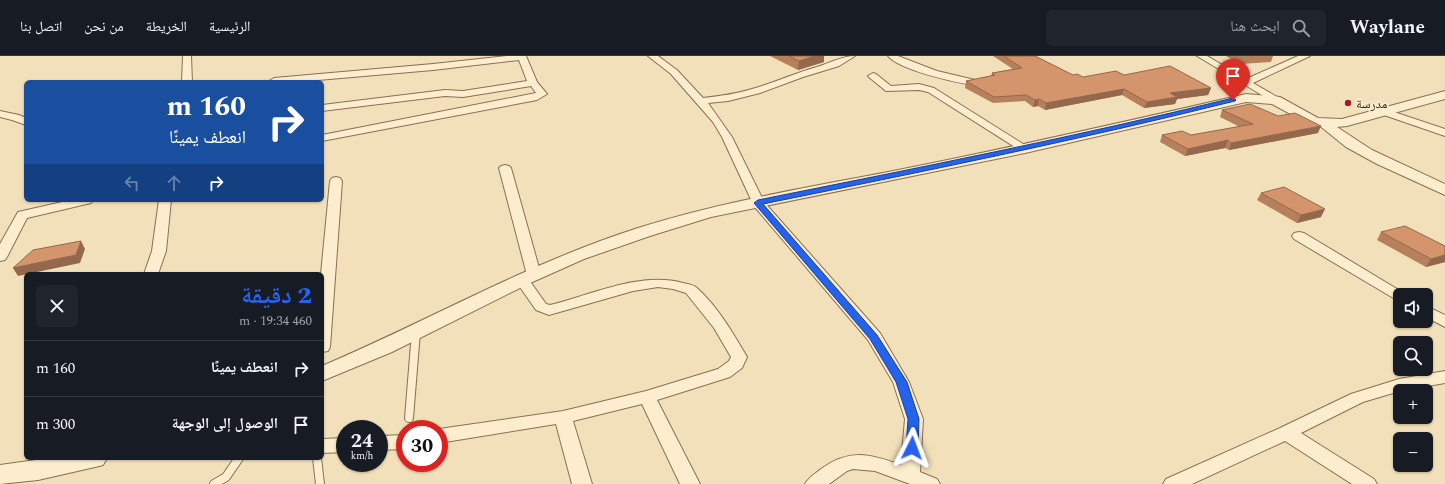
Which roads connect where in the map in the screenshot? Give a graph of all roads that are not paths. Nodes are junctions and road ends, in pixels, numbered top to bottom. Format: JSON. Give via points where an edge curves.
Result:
{"nodes":[{"id":1,"x":187,"y":56,"type":"edge"},
{"id":2,"x":523,"y":56,"type":"edge"},
{"id":3,"x":652,"y":56,"type":"edge"},
{"id":4,"x":851,"y":56,"type":"edge"},
{"id":5,"x":892,"y":56,"type":"edge"},
{"id":6,"x":1201,"y":56,"type":"edge"},
{"id":7,"x":1306,"y":56,"type":"edge"},
{"id":8,"x":873,"y":76,"type":"dead end"},
{"id":9,"x":187,"y":80,"type":"edge"},
{"id":10,"x":285,"y":80,"type":"edge"},
{"id":11,"x":972,"y":82,"type":"edge"},
{"id":12,"x":1246,"y":82,"type":"junction"},
{"id":13,"x":533,"y":83,"type":"junction"},
{"id":14,"x":1445,"y":95,"type":"edge"},
{"id":15,"x":1275,"y":100,"type":"junction"},
{"id":16,"x":701,"y":101,"type":"junction"},
{"id":17,"x":324,"y":108,"type":"edge"},
{"id":18,"x":1385,"y":112,"type":"junction"},
{"id":19,"x":0,"y":114,"type":"edge"},
{"id":20,"x":24,"y":121,"type":"edge"},
{"id":21,"x":1324,"y":124,"type":"junction"},
{"id":22,"x":1445,"y":133,"type":"edge"},
{"id":23,"x":324,"y":138,"type":"edge"},
{"id":24,"x":1025,"y":149,"type":"junction"},
{"id":25,"x":505,"y":168,"type":"dead end"},
{"id":26,"x":336,"y":181,"type":"dead end"},
{"id":27,"x":1445,"y":190,"type":"edge"},
{"id":28,"x":31,"y":202,"type":"edge"},
{"id":29,"x":78,"y":202,"type":"edge"},
{"id":30,"x":165,"y":202,"type":"edge"},
{"id":31,"x":758,"y":203,"type":"junction"},
{"id":32,"x":22,"y":215,"type":"junction"},
{"id":33,"x":1299,"y":236,"type":"dead end"},
{"id":34,"x":0,"y":258,"type":"edge"},
{"id":35,"x":152,"y":272,"type":"edge"},
{"id":36,"x":528,"y":278,"type":"junction"},
{"id":37,"x":1393,"y":292,"type":"edge"},
{"id":38,"x":1433,"y":315,"type":"edge"},
{"id":39,"x":324,"y":322,"type":"edge"},
{"id":40,"x":1445,"y":322,"type":"edge"},
{"id":41,"x":416,"y":332,"type":"junction"},
{"id":42,"x":324,"y":373,"type":"edge"},
{"id":43,"x":1445,"y":377,"type":"edge"},
{"id":44,"x":647,"y":397,"type":"junction"},
{"id":45,"x":409,"y":418,"type":"dead end"},
{"id":46,"x":563,"y":418,"type":"junction"},
{"id":47,"x":1286,"y":433,"type":"junction"},
{"id":48,"x":448,"y":435,"type":"edge"},
{"id":49,"x":336,"y":445,"type":"edge"},
{"id":50,"x":324,"y":446,"type":"edge"},
{"id":51,"x":88,"y":460,"type":"edge"},
{"id":52,"x":238,"y":460,"type":"edge"},
{"id":53,"x":317,"y":460,"type":"edge"},
{"id":54,"x":0,"y":475,"type":"edge"},
{"id":55,"x":910,"y":476,"type":"junction"},
{"id":56,"x":36,"y":477,"type":"edge"},
{"id":57,"x":214,"y":484,"type":"edge"},
{"id":58,"x":320,"y":484,"type":"edge"},
{"id":59,"x":582,"y":484,"type":"edge"},
{"id":60,"x":690,"y":484,"type":"edge"},
{"id":61,"x":815,"y":484,"type":"edge"},
{"id":62,"x":930,"y":484,"type":"edge"},
{"id":63,"x":1173,"y":484,"type":"edge"},
{"id":64,"x":1367,"y":484,"type":"edge"}],
"edges":[{"from":1,"to":9,"type":"street"},
{"from":2,"to":10,"type":"street"},
{"from":2,"to":13,"type":"street"},
{"from":3,"to":16,"type":"street","via":[[674,72]]},
{"from":4,"to":16,"type":"street","via":[[836,64],[757,91]]},
{"from":5,"to":11,"type":"street","via":[[940,76]]},
{"from":6,"to":12,"type":"street"},
{"from":7,"to":12,"type":"street"},
{"from":8,"to":24,"type":"street","via":[[889,89],[919,87],[931,90]]},
{"from":12,"to":15,"type":"street"},
{"from":13,"to":17,"type":"street","via":[[463,94],[445,93]]},
{"from":13,"to":23,"type":"street","via":[[542,94],[537,98]]},
{"from":14,"to":18,"type":"street"},
{"from":15,"to":21,"type":"street"},
{"from":15,"to":24,"type":"street","via":[[1233,100]]},
{"from":16,"to":31,"type":"street","via":[[727,137]]},
{"from":18,"to":21,"type":"street","via":[[1342,123]]},
{"from":18,"to":22,"type":"street"},
{"from":19,"to":20,"type":"street"},
{"from":21,"to":27,"type":"street","via":[[1342,138],[1371,154]]},
{"from":24,"to":31,"type":"street"},
{"from":25,"to":36,"type":"street"},
{"from":26,"to":39,"type":"street"},
{"from":28,"to":32,"type":"street"},
{"from":29,"to":32,"type":"street"},
{"from":30,"to":35,"type":"street","via":[[158,251]]},
{"from":31,"to":36,"type":"street","via":[[708,213],[644,232],[578,255]]},
{"from":31,"to":55,"type":"street","via":[[874,337],[901,382],[914,419]]},
{"from":32,"to":34,"type":"street"},
{"from":33,"to":37,"type":"street"},
{"from":36,"to":41,"type":"street"},
{"from":36,"to":44,"type":"street","via":[[541,307],[549,310],[631,287],[658,283],[691,290],[720,325],[739,357],[736,364],[724,373]]},
{"from":38,"to":40,"type":"street"},
{"from":41,"to":42,"type":"street"},
{"from":41,"to":45,"type":"lane"},
{"from":43,"to":47,"type":"street","via":[[1399,385],[1357,398]]},
{"from":44,"to":46,"type":"street"},
{"from":44,"to":60,"type":"street"},
{"from":46,"to":48,"type":"street"},
{"from":46,"to":59,"type":"street"},
{"from":47,"to":63,"type":"street"},
{"from":47,"to":64,"type":"street"},
{"from":49,"to":50,"type":"street"},
{"from":51,"to":56,"type":"street"},
{"from":52,"to":57,"type":"lane","via":[[226,477]]},
{"from":53,"to":58,"type":"lane"},
{"from":54,"to":56,"type":"street"},
{"from":55,"to":61,"type":"street","via":[[857,461],[844,464]]},
{"from":55,"to":62,"type":"street"}]}
